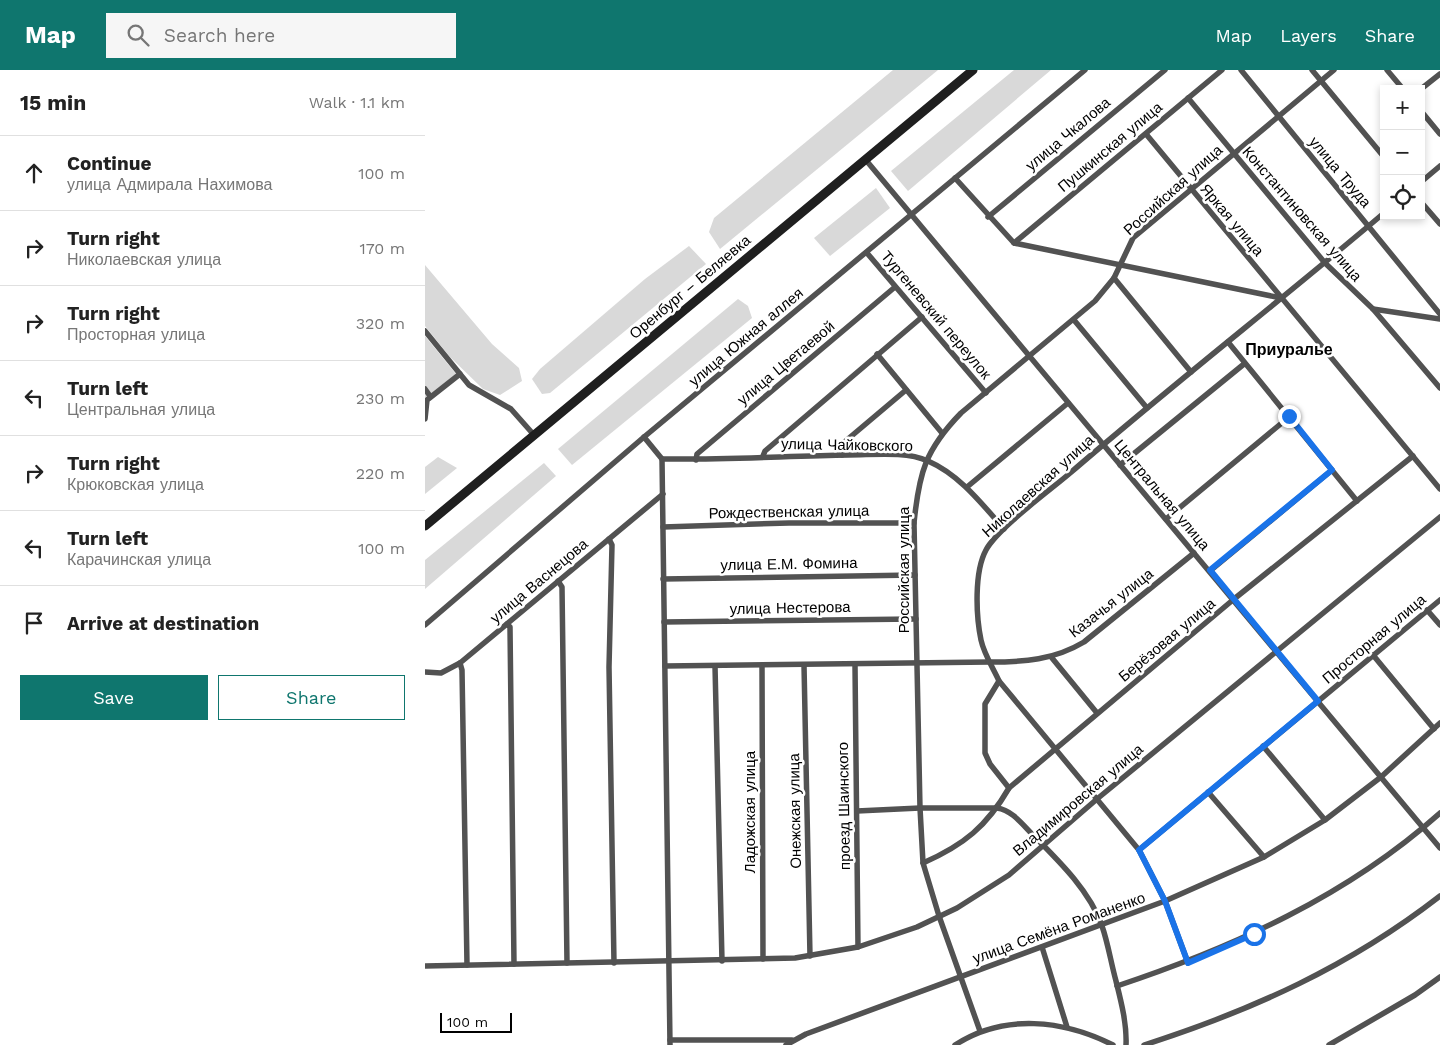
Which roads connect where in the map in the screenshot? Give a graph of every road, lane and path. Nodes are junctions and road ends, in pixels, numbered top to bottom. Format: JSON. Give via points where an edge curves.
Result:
{"nodes":[{"id":1,"x":973,"y":70,"type":"edge"},
{"id":2,"x":1085,"y":70,"type":"edge"},
{"id":3,"x":1165,"y":70,"type":"edge"},
{"id":4,"x":1222,"y":70,"type":"edge"},
{"id":5,"x":1241,"y":70,"type":"edge"},
{"id":6,"x":1312,"y":70,"type":"edge"},
{"id":7,"x":1334,"y":70,"type":"edge"},
{"id":8,"x":1387,"y":70,"type":"edge"},
{"id":9,"x":1440,"y":74,"type":"edge"},
{"id":10,"x":1321,"y":81,"type":"junction"},
{"id":11,"x":1400,"y":85,"type":"edge"},
{"id":12,"x":1425,"y":87,"type":"edge"},
{"id":13,"x":1188,"y":98,"type":"junction"},
{"id":14,"x":1277,"y":116,"type":"junction"},
{"id":15,"x":1425,"y":116,"type":"edge"},
{"id":16,"x":1145,"y":134,"type":"junction"},
{"id":17,"x":1440,"y":134,"type":"edge"},
{"id":18,"x":1380,"y":152,"type":"edge"},
{"id":19,"x":1234,"y":153,"type":"junction"},
{"id":20,"x":865,"y":159,"type":"junction"},
{"id":21,"x":1440,"y":166,"type":"edge"},
{"id":22,"x":955,"y":178,"type":"junction"},
{"id":23,"x":1425,"y":179,"type":"edge"},
{"id":24,"x":1190,"y":189,"type":"junction"},
{"id":25,"x":1425,"y":207,"type":"edge"},
{"id":26,"x":913,"y":215,"type":"junction"},
{"id":27,"x":1380,"y":216,"type":"edge"},
{"id":28,"x":988,"y":217,"type":"junction"},
{"id":29,"x":1440,"y":224,"type":"edge"},
{"id":30,"x":1368,"y":226,"type":"junction"},
{"id":31,"x":1014,"y":243,"type":"junction"},
{"id":32,"x":867,"y":253,"type":"junction"},
{"id":33,"x":1325,"y":263,"type":"junction"},
{"id":34,"x":1118,"y":266,"type":"junction"},
{"id":35,"x":1113,"y":278,"type":"junction"},
{"id":36,"x":895,"y":287,"type":"junction"},
{"id":37,"x":1281,"y":298,"type":"junction"},
{"id":38,"x":1373,"y":309,"type":"junction"},
{"id":39,"x":1440,"y":314,"type":"edge"},
{"id":40,"x":922,"y":317,"type":"junction"},
{"id":41,"x":1440,"y":319,"type":"edge"},
{"id":42,"x":1074,"y":320,"type":"junction"},
{"id":43,"x":425,"y":330,"type":"edge"},
{"id":44,"x":1228,"y":342,"type":"junction"},
{"id":45,"x":877,"y":354,"type":"junction"},
{"id":46,"x":1030,"y":356,"type":"junction"},
{"id":47,"x":1244,"y":364,"type":"junction"},
{"id":48,"x":1191,"y":372,"type":"junction"},
{"id":49,"x":460,"y":374,"type":"junction"},
{"id":50,"x":1440,"y":386,"type":"edge"},
{"id":51,"x":425,"y":389,"type":"edge"},
{"id":52,"x":906,"y":390,"type":"junction"},
{"id":53,"x":985,"y":393,"type":"junction"},
{"id":54,"x":427,"y":399,"type":"edge"},
{"id":55,"x":1067,"y":403,"type":"junction"},
{"id":56,"x":1147,"y":408,"type":"junction"},
{"id":57,"x":1289,"y":416,"type":"junction"},
{"id":58,"x":425,"y":418,"type":"edge"},
{"id":59,"x":942,"y":433,"type":"junction"},
{"id":60,"x":534,"y":435,"type":"junction"},
{"id":61,"x":644,"y":437,"type":"junction"},
{"id":62,"x":1103,"y":445,"type":"junction"},
{"id":63,"x":842,"y":455,"type":"junction"},
{"id":64,"x":763,"y":456,"type":"junction"},
{"id":65,"x":1413,"y":456,"type":"junction"},
{"id":66,"x":662,"y":459,"type":"junction"},
{"id":67,"x":696,"y":460,"type":"junction"},
{"id":68,"x":926,"y":460,"type":"junction"},
{"id":69,"x":1120,"y":465,"type":"junction"},
{"id":70,"x":1332,"y":470,"type":"junction"},
{"id":71,"x":967,"y":487,"type":"junction"},
{"id":72,"x":1440,"y":489,"type":"edge"},
{"id":73,"x":663,"y":494,"type":"junction"},
{"id":74,"x":1357,"y":501,"type":"junction"},
{"id":75,"x":1440,"y":517,"type":"edge"},
{"id":76,"x":1166,"y":519,"type":"junction"},
{"id":77,"x":914,"y":523,"type":"junction"},
{"id":78,"x":425,"y":526,"type":"edge"},
{"id":79,"x":663,"y":527,"type":"junction"},
{"id":80,"x":1004,"y":529,"type":"junction"},
{"id":81,"x":609,"y":539,"type":"junction"},
{"id":82,"x":1195,"y":553,"type":"junction"},
{"id":83,"x":1210,"y":570,"type":"junction"},
{"id":84,"x":915,"y":574,"type":"junction"},
{"id":85,"x":663,"y":579,"type":"junction"},
{"id":86,"x":558,"y":581,"type":"junction"},
{"id":87,"x":1235,"y":599,"type":"junction"},
{"id":88,"x":1440,"y":600,"type":"edge"},
{"id":89,"x":1427,"y":610,"type":"junction"},
{"id":90,"x":916,"y":618,"type":"junction"},
{"id":91,"x":664,"y":622,"type":"junction"},
{"id":92,"x":507,"y":624,"type":"junction"},
{"id":93,"x":425,"y":625,"type":"edge"},
{"id":94,"x":1440,"y":625,"type":"edge"},
{"id":95,"x":1277,"y":652,"type":"junction"},
{"id":96,"x":1373,"y":655,"type":"junction"},
{"id":97,"x":1052,"y":658,"type":"junction"},
{"id":98,"x":989,"y":662,"type":"junction"},
{"id":99,"x":460,"y":663,"type":"junction"},
{"id":100,"x":855,"y":664,"type":"junction"},
{"id":101,"x":916,"y":664,"type":"junction"},
{"id":102,"x":762,"y":665,"type":"junction"},
{"id":103,"x":804,"y":665,"type":"junction"},
{"id":104,"x":665,"y":666,"type":"junction"},
{"id":105,"x":715,"y":666,"type":"junction"},
{"id":106,"x":425,"y":672,"type":"edge"},
{"id":107,"x":999,"y":681,"type":"junction"},
{"id":108,"x":1318,"y":701,"type":"junction"},
{"id":109,"x":1097,"y":713,"type":"junction"},
{"id":110,"x":1440,"y":723,"type":"edge"},
{"id":111,"x":1434,"y":729,"type":"junction"},
{"id":112,"x":1263,"y":746,"type":"junction"},
{"id":113,"x":1055,"y":750,"type":"junction"},
{"id":114,"x":1381,"y":777,"type":"junction"},
{"id":115,"x":1009,"y":788,"type":"junction"},
{"id":116,"x":1208,"y":792,"type":"junction"},
{"id":117,"x":1097,"y":799,"type":"junction"},
{"id":118,"x":920,"y":808,"type":"junction"},
{"id":119,"x":997,"y":808,"type":"junction"},
{"id":120,"x":857,"y":811,"type":"junction"},
{"id":121,"x":1440,"y":813,"type":"edge"},
{"id":122,"x":1325,"y":820,"type":"junction"},
{"id":123,"x":1423,"y":828,"type":"junction"},
{"id":124,"x":1043,"y":845,"type":"junction"},
{"id":125,"x":1440,"y":848,"type":"edge"},
{"id":126,"x":1139,"y":850,"type":"junction"},
{"id":127,"x":1263,"y":857,"type":"junction"},
{"id":128,"x":923,"y":863,"type":"junction"},
{"id":129,"x":1440,"y":896,"type":"edge"},
{"id":130,"x":1165,"y":901,"type":"junction"},
{"id":131,"x":939,"y":916,"type":"junction"},
{"id":132,"x":1102,"y":926,"type":"junction"},
{"id":133,"x":858,"y":947,"type":"junction"},
{"id":134,"x":1042,"y":947,"type":"junction"},
{"id":135,"x":810,"y":956,"type":"junction"},
{"id":136,"x":763,"y":959,"type":"junction"},
{"id":137,"x":668,"y":961,"type":"junction"},
{"id":138,"x":722,"y":961,"type":"junction"},
{"id":139,"x":567,"y":963,"type":"junction"},
{"id":140,"x":614,"y":963,"type":"junction"},
{"id":141,"x":1188,"y":963,"type":"junction"},
{"id":142,"x":514,"y":964,"type":"junction"},
{"id":143,"x":467,"y":965,"type":"junction"},
{"id":144,"x":425,"y":966,"type":"edge"},
{"id":145,"x":1440,"y":977,"type":"edge"},
{"id":146,"x":961,"y":978,"type":"junction"},
{"id":147,"x":1117,"y":986,"type":"junction"},
{"id":148,"x":1067,"y":1027,"type":"junction"},
{"id":149,"x":980,"y":1031,"type":"junction"},
{"id":150,"x":792,"y":1040,"type":"junction"},
{"id":151,"x":670,"y":1043,"type":"edge"},
{"id":152,"x":786,"y":1045,"type":"edge"},
{"id":153,"x":955,"y":1045,"type":"edge"},
{"id":154,"x":1113,"y":1045,"type":"edge"},
{"id":155,"x":1126,"y":1045,"type":"edge"},
{"id":156,"x":1144,"y":1045,"type":"edge"},
{"id":157,"x":1329,"y":1045,"type":"edge"}],
"edges":[{"from":1,"to":20,"type":"main road","name":"Оренбург – Беляевка"},
{"from":2,"to":22,"type":"street","name":"улица Южная аллея"},
{"from":3,"to":28,"type":"street","name":"улица Чкалова"},
{"from":4,"to":13,"type":"street","name":"Пушкинская улица"},
{"from":5,"to":14,"type":"street","name":"улица Труда"},
{"from":6,"to":10,"type":"street"},
{"from":7,"to":10,"type":"street","name":"Российская улица"},
{"from":8,"to":11,"type":"street"},
{"from":9,"to":12,"type":"street"},
{"from":10,"to":14,"type":"street","name":"Российская улица"},
{"from":10,"to":18,"type":"street"},
{"from":13,"to":16,"type":"street","name":"Пушкинская улица"},
{"from":13,"to":19,"type":"street","name":"Константиновская улица"},
{"from":14,"to":19,"type":"street","name":"Российская улица"},
{"from":14,"to":30,"type":"street","name":"улица Труда"},
{"from":15,"to":17,"type":"street"},
{"from":16,"to":24,"type":"street","name":"Яркая улица"},
{"from":16,"to":31,"type":"street","name":"Пушкинская улица"},
{"from":19,"to":24,"type":"street","name":"Российская улица"},
{"from":19,"to":33,"type":"street","name":"Константиновская улица"},
{"from":20,"to":26,"type":"street","name":"Центральная улица"},
{"from":20,"to":60,"type":"main road","name":"Оренбург – Беляевка"},
{"from":21,"to":23,"type":"street"},
{"from":22,"to":26,"type":"street","name":"улица Южная аллея"},
{"from":22,"to":28,"type":"street"},
{"from":24,"to":34,"type":"street","name":"Российская улица","via":[[1133,238]]},
{"from":24,"to":37,"type":"street","name":"Яркая улица"},
{"from":25,"to":29,"type":"street"},
{"from":26,"to":32,"type":"street","name":"улица Южная аллея"},
{"from":26,"to":46,"type":"street","name":"Центральная улица"},
{"from":27,"to":30,"type":"street","name":"Николаевская улица"},
{"from":28,"to":31,"type":"street"},
{"from":30,"to":33,"type":"street","name":"Николаевская улица"},
{"from":30,"to":39,"type":"street","name":"улица Труда"},
{"from":31,"to":34,"type":"street"},
{"from":32,"to":36,"type":"street","name":"Тургеневский переулок"},
{"from":32,"to":61,"type":"street","name":"улица Южная аллея"},
{"from":33,"to":37,"type":"street","name":"Николаевская улица"},
{"from":33,"to":38,"type":"street","name":"Константиновская улица"},
{"from":34,"to":35,"type":"street","name":"Российская улица"},
{"from":34,"to":37,"type":"street"},
{"from":35,"to":42,"type":"street","name":"Российская улица"},
{"from":35,"to":48,"type":"street"},
{"from":36,"to":40,"type":"street","name":"Тургеневский переулок"},
{"from":36,"to":67,"type":"street","name":"улица Цветаевой","via":[[697,454]]},
{"from":37,"to":44,"type":"street","name":"Николаевская улица"},
{"from":37,"to":65,"type":"street","name":"Яркая улица"},
{"from":38,"to":41,"type":"street"},
{"from":38,"to":50,"type":"street","name":"Константиновская улица"},
{"from":40,"to":45,"type":"street"},
{"from":40,"to":53,"type":"street","name":"Тургеневский переулок"},
{"from":42,"to":46,"type":"street","name":"Российская улица"},
{"from":42,"to":56,"type":"street"},
{"from":43,"to":49,"type":"street"},
{"from":44,"to":47,"type":"street"},
{"from":44,"to":48,"type":"street","name":"Николаевская улица"},
{"from":45,"to":52,"type":"street"},
{"from":45,"to":64,"type":"street"},
{"from":46,"to":53,"type":"street","name":"Российская улица"},
{"from":46,"to":55,"type":"street","name":"Центральная улица"},
{"from":47,"to":57,"type":"street"},
{"from":47,"to":69,"type":"street"},
{"from":48,"to":56,"type":"street","name":"Николаевская улица"},
{"from":49,"to":54,"type":"street"},
{"from":49,"to":60,"type":"street","via":[[477,390],[511,409]]},
{"from":51,"to":54,"type":"street"},
{"from":52,"to":59,"type":"street"},
{"from":52,"to":63,"type":"street","via":[[841,444]]},
{"from":53,"to":59,"type":"street","name":"Российская улица"},
{"from":54,"to":58,"type":"street"},
{"from":55,"to":62,"type":"street","name":"Центральная улица"},
{"from":55,"to":71,"type":"street"},
{"from":56,"to":62,"type":"street","name":"Николаевская улица"},
{"from":57,"to":70,"type":"street"},
{"from":57,"to":76,"type":"street"},
{"from":59,"to":68,"type":"street","name":"Российская улица"},
{"from":60,"to":78,"type":"main road","name":"Оренбург – Беляевка"},
{"from":61,"to":66,"type":"street"},
{"from":61,"to":93,"type":"street","name":"улица Южная аллея"},
{"from":62,"to":69,"type":"street","name":"Центральная улица"},
{"from":62,"to":80,"type":"street","name":"Николаевская улица"},
{"from":63,"to":64,"type":"street","name":"улица Чайковского"},
{"from":63,"to":68,"type":"street","name":"улица Чайковского","via":[[888,455]]},
{"from":64,"to":67,"type":"street","name":"улица Чайковского"},
{"from":65,"to":72,"type":"street","name":"Яркая улица"},
{"from":65,"to":74,"type":"street","name":"Берёзовая улица"},
{"from":66,"to":67,"type":"street","name":"улица Чайковского"},
{"from":66,"to":73,"type":"street"},
{"from":68,"to":71,"type":"street","name":"улица Чайковского"},
{"from":68,"to":77,"type":"street","name":"Российская улица","via":[[918,488]]},
{"from":69,"to":76,"type":"street","name":"Центральная улица"},
{"from":70,"to":74,"type":"street"},
{"from":70,"to":83,"type":"street"},
{"from":71,"to":80,"type":"street","name":"улица Чайковского"},
{"from":73,"to":79,"type":"street"},
{"from":73,"to":81,"type":"street","name":"улица Васнецова"},
{"from":74,"to":87,"type":"street","name":"Берёзовая улица"},
{"from":75,"to":95,"type":"street","name":"Владимировская улица"},
{"from":76,"to":82,"type":"street","name":"Центральная улица"},
{"from":77,"to":79,"type":"street","name":"Рождественская улица"},
{"from":77,"to":84,"type":"street","name":"Российская улица"},
{"from":79,"to":85,"type":"street"},
{"from":80,"to":98,"type":"street","name":"Николаевская улица","via":[[987,548],[979,571],[981,641]]},
{"from":81,"to":86,"type":"street","name":"улица Васнецова"},
{"from":81,"to":140,"type":"street","via":[[612,545],[609,667]]},
{"from":82,"to":83,"type":"street","name":"Центральная улица"},
{"from":82,"to":97,"type":"street","name":"Казачья улица","via":[[1084,642]]},
{"from":83,"to":87,"type":"street","name":"Центральная улица"},
{"from":84,"to":85,"type":"street","name":"улица Е.М. Фомина"},
{"from":84,"to":90,"type":"street","name":"Российская улица"},
{"from":85,"to":91,"type":"street"},
{"from":86,"to":92,"type":"street","name":"улица Васнецова"},
{"from":86,"to":139,"type":"street","via":[[562,587]]},
{"from":87,"to":95,"type":"street","name":"Центральная улица"},
{"from":87,"to":109,"type":"street","name":"Берёзовая улица"},
{"from":88,"to":89,"type":"street","name":"Просторная улица"},
{"from":89,"to":94,"type":"street"},
{"from":89,"to":96,"type":"street","name":"Просторная улица"},
{"from":90,"to":91,"type":"street","name":"улица Нестерова"},
{"from":90,"to":101,"type":"street","name":"Российская улица"},
{"from":91,"to":104,"type":"street"},
{"from":92,"to":99,"type":"street","name":"улица Васнецова"},
{"from":92,"to":142,"type":"street","via":[[510,627]]},
{"from":95,"to":108,"type":"street","name":"Центральная улица"},
{"from":95,"to":117,"type":"street","name":"Владимировская улица"},
{"from":96,"to":108,"type":"street","name":"Просторная улица"},
{"from":96,"to":111,"type":"street"},
{"from":97,"to":98,"type":"street","name":"Казачья улица"},
{"from":97,"to":109,"type":"street"},
{"from":98,"to":101,"type":"street","name":"Казачья улица"},
{"from":98,"to":107,"type":"street","name":"Николаевская улица"},
{"from":99,"to":106,"type":"street","name":"улица Васнецова","via":[[441,673]]},
{"from":99,"to":143,"type":"street"},
{"from":100,"to":101,"type":"street"},
{"from":100,"to":103,"type":"street"},
{"from":100,"to":120,"type":"street","name":"проезд Шаинского"},
{"from":101,"to":118,"type":"street","name":"Российская улица"},
{"from":102,"to":103,"type":"street"},
{"from":102,"to":105,"type":"street"},
{"from":102,"to":136,"type":"street","name":"Ладожская улица"},
{"from":103,"to":135,"type":"street","name":"Онежская улица"},
{"from":104,"to":105,"type":"street"},
{"from":104,"to":137,"type":"street"},
{"from":105,"to":138,"type":"street"},
{"from":107,"to":113,"type":"street","name":"Николаевская улица"},
{"from":107,"to":115,"type":"street","via":[[985,704],[985,753]]},
{"from":108,"to":112,"type":"street","name":"Просторная улица"},
{"from":108,"to":114,"type":"street","name":"Центральная улица"},
{"from":109,"to":113,"type":"street","name":"Берёзовая улица"},
{"from":110,"to":111,"type":"street","name":"улица Семёна Романенко"},
{"from":111,"to":114,"type":"street","name":"улица Семёна Романенко"},
{"from":112,"to":116,"type":"street","name":"Просторная улица"},
{"from":112,"to":122,"type":"street"},
{"from":113,"to":115,"type":"street","name":"Берёзовая улица"},
{"from":113,"to":117,"type":"street","name":"Николаевская улица"},
{"from":114,"to":122,"type":"street","name":"улица Семёна Романенко"},
{"from":114,"to":123,"type":"street","name":"Центральная улица"},
{"from":115,"to":119,"type":"street","name":"Берёзовая улица"},
{"from":116,"to":126,"type":"street","name":"Просторная улица"},
{"from":116,"to":127,"type":"street"},
{"from":117,"to":124,"type":"street","name":"Владимировская улица"},
{"from":117,"to":126,"type":"street","name":"Николаевская улица"},
{"from":118,"to":119,"type":"street"},
{"from":118,"to":120,"type":"street"},
{"from":118,"to":128,"type":"street","name":"Российская улица"},
{"from":119,"to":124,"type":"street","via":[[1008,811]]},
{"from":119,"to":128,"type":"street","name":"Берёзовая улица","via":[[970,838]]},
{"from":120,"to":133,"type":"street","name":"проезд Шаинского"},
{"from":121,"to":123,"type":"street"},
{"from":122,"to":127,"type":"street","name":"улица Семёна Романенко"},
{"from":123,"to":125,"type":"street","name":"Центральная улица"},
{"from":123,"to":141,"type":"street","via":[[1324,898]]},
{"from":124,"to":131,"type":"street","name":"Владимировская улица","via":[[991,887]]},
{"from":124,"to":132,"type":"street","via":[[1081,891]]},
{"from":126,"to":130,"type":"street","name":"Николаевская улица"},
{"from":127,"to":130,"type":"street","name":"улица Семёна Романенко"},
{"from":128,"to":131,"type":"street","name":"Российская улица"},
{"from":129,"to":156,"type":"street","via":[[1387,935],[1322,973],[1211,1024]]},
{"from":130,"to":132,"type":"street","name":"улица Семёна Романенко"},
{"from":130,"to":141,"type":"street","name":"Николаевская улица"},
{"from":131,"to":133,"type":"street","name":"Владимировская улица","via":[[892,937]]},
{"from":131,"to":146,"type":"street","name":"Российская улица"},
{"from":132,"to":134,"type":"street","name":"улица Семёна Романенко"},
{"from":132,"to":147,"type":"street"},
{"from":133,"to":135,"type":"street","name":"Владимировская улица"},
{"from":134,"to":146,"type":"street","name":"улица Семёна Романенко"},
{"from":134,"to":148,"type":"street"},
{"from":135,"to":136,"type":"street","name":"Владимировская улица"},
{"from":136,"to":138,"type":"street","name":"Владимировская улица"},
{"from":137,"to":138,"type":"street","name":"Владимировская улица"},
{"from":137,"to":140,"type":"street","name":"Владимировская улица"},
{"from":137,"to":151,"type":"street"},
{"from":139,"to":140,"type":"street","name":"Владимировская улица"},
{"from":139,"to":142,"type":"street","name":"Владимировская улица"},
{"from":141,"to":147,"type":"street"},
{"from":142,"to":143,"type":"street","name":"Владимировская улица"},
{"from":143,"to":144,"type":"street","name":"Владимировская улица"},
{"from":145,"to":157,"type":"street"},
{"from":146,"to":149,"type":"street","name":"Российская улица"},
{"from":146,"to":150,"type":"street","name":"улица Семёна Романенко"},
{"from":147,"to":155,"type":"street","via":[[1125,1019]]},
{"from":148,"to":149,"type":"street","via":[[1029,1023]]},
{"from":148,"to":154,"type":"street"},
{"from":149,"to":153,"type":"street"},
{"from":150,"to":151,"type":"street","name":"улица Семёна Романенко"},
{"from":150,"to":152,"type":"street","name":"улица Семёна Романенко"}]}
